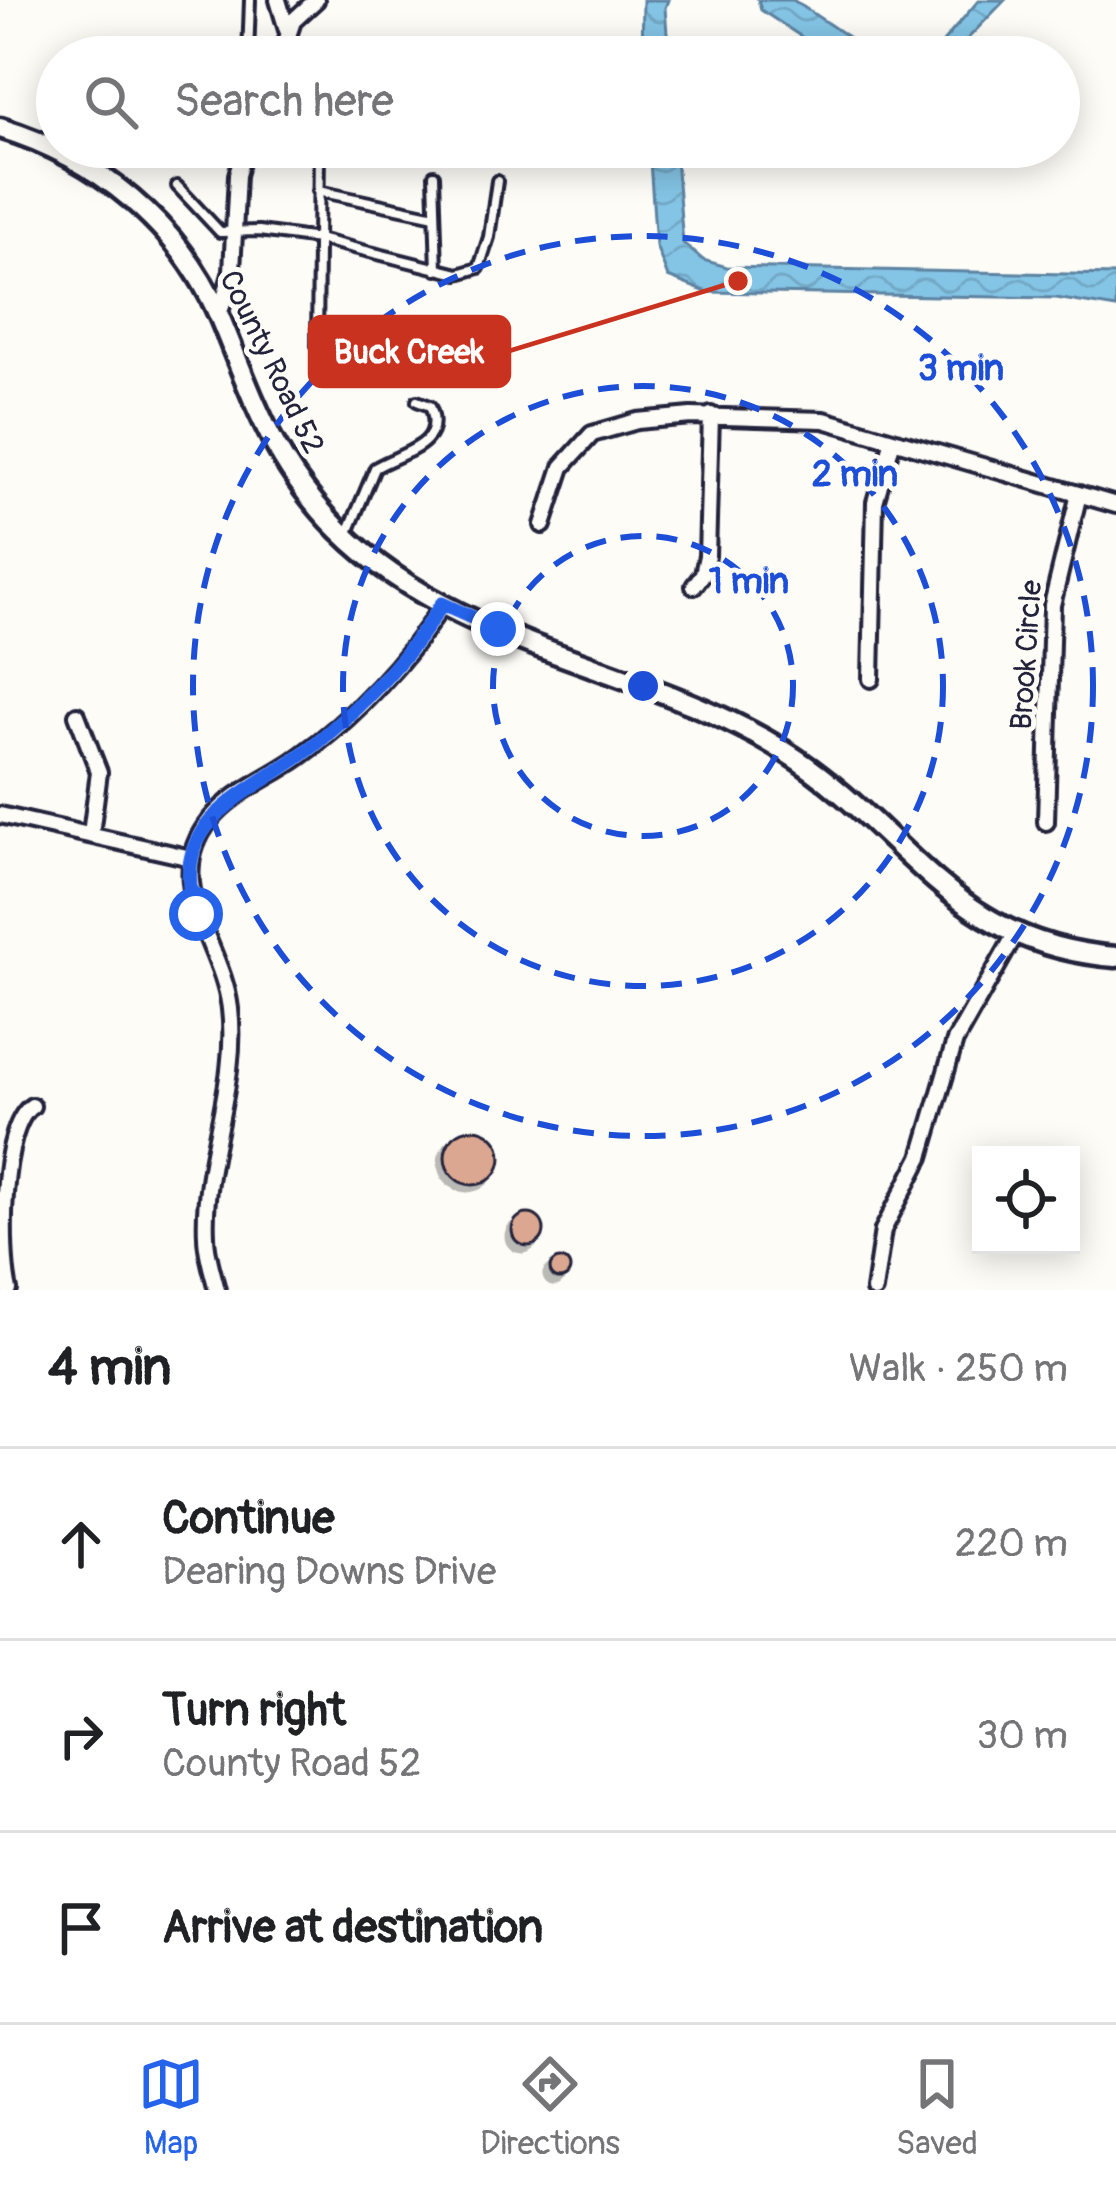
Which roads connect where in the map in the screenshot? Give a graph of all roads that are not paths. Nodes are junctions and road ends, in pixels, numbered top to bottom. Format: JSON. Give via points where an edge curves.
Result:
{"nodes":[{"id":1,"x":250,"y":0,"type":"edge"},
{"id":2,"x":278,"y":0,"type":"edge"},
{"id":3,"x":316,"y":0,"type":"edge"},
{"id":4,"x":287,"y":30,"type":"junction"},
{"id":5,"x":249,"y":36,"type":"edge"},
{"id":6,"x":286,"y":36,"type":"edge"},
{"id":7,"x":0,"y":128,"type":"edge"},
{"id":8,"x":36,"y":140,"type":"edge"},
{"id":9,"x":92,"y":168,"type":"edge"},
{"id":10,"x":240,"y":168,"type":"edge"},
{"id":11,"x":319,"y":168,"type":"edge"},
{"id":12,"x":434,"y":176,"type":"dead end"},
{"id":13,"x":497,"y":181,"type":"dead end"},
{"id":14,"x":177,"y":186,"type":"dead end"},
{"id":15,"x":318,"y":191,"type":"junction"},
{"id":16,"x":435,"y":215,"type":"junction"},
{"id":17,"x":232,"y":233,"type":"junction"},
{"id":18,"x":318,"y":239,"type":"junction"},
{"id":19,"x":436,"y":270,"type":"junction"},
{"id":20,"x":219,"y":316,"type":"junction"},
{"id":21,"x":317,"y":346,"type":"dead end"},
{"id":22,"x":416,"y":401,"type":"dead end"},
{"id":23,"x":711,"y":415,"type":"junction"},
{"id":24,"x":892,"y":440,"type":"junction"},
{"id":25,"x":1079,"y":494,"type":"junction"},
{"id":26,"x":1116,"y":505,"type":"edge"},
{"id":27,"x":543,"y":525,"type":"dead end"},
{"id":28,"x":346,"y":537,"type":"junction"},
{"id":29,"x":694,"y":586,"type":"dead end"},
{"id":30,"x":442,"y":604,"type":"junction"},
{"id":31,"x":871,"y":679,"type":"dead end"},
{"id":32,"x":77,"y":716,"type":"dead end"},
{"id":33,"x":0,"y":815,"type":"edge"},
{"id":34,"x":1046,"y":822,"type":"dead end"},
{"id":35,"x":91,"y":834,"type":"junction"},
{"id":36,"x":191,"y":858,"type":"junction"},
{"id":37,"x":1016,"y":934,"type":"junction"},
{"id":38,"x":1116,"y":957,"type":"edge"},
{"id":39,"x":32,"y":1106,"type":"dead end"},
{"id":40,"x":9,"y":1290,"type":"edge"},
{"id":41,"x":217,"y":1290,"type":"edge"},
{"id":42,"x":874,"y":1290,"type":"edge"}],
"edges":[{"from":1,"to":5,"type":"lane"},
{"from":2,"to":4,"type":"street"},
{"from":3,"to":4,"type":"street"},
{"from":4,"to":6,"type":"street"},
{"from":7,"to":8,"type":"street","name":"County Road 52"},
{"from":9,"to":20,"type":"street","name":"County Road 52","via":[[157,224]]},
{"from":10,"to":17,"type":"street"},
{"from":11,"to":15,"type":"lane"},
{"from":12,"to":16,"type":"lane"},
{"from":13,"to":19,"type":"lane","via":[[479,268]]},
{"from":14,"to":17,"type":"lane","via":[[215,229]]},
{"from":15,"to":16,"type":"lane"},
{"from":15,"to":18,"type":"lane"},
{"from":16,"to":19,"type":"lane"},
{"from":17,"to":18,"type":"lane"},
{"from":17,"to":20,"type":"street"},
{"from":18,"to":19,"type":"lane"},
{"from":18,"to":21,"type":"lane"},
{"from":20,"to":28,"type":"street","name":"County Road 52","via":[[268,435]]},
{"from":22,"to":28,"type":"lane","via":[[430,406],[432,435],[375,467]]},
{"from":23,"to":24,"type":"street","via":[[824,419]]},
{"from":23,"to":27,"type":"street","via":[[592,434],[562,467]]},
{"from":23,"to":29,"type":"street","via":[[707,556]]},
{"from":24,"to":25,"type":"street"},
{"from":24,"to":31,"type":"street","via":[[875,502]]},
{"from":25,"to":26,"type":"street"},
{"from":25,"to":34,"type":"street","name":"Brook Circle","via":[[1052,605]]},
{"from":28,"to":30,"type":"street","name":"County Road 52"},
{"from":30,"to":36,"type":"street","via":[[345,718],[226,804]]},
{"from":30,"to":37,"type":"street","name":"County Road 52","via":[[762,737],[848,798],[954,897]]},
{"from":32,"to":35,"type":"street","via":[[99,772]]},
{"from":33,"to":35,"type":"street"},
{"from":35,"to":36,"type":"street"},
{"from":36,"to":41,"type":"street","via":[[193,904],[230,1008],[206,1212]]},
{"from":37,"to":38,"type":"street","name":"County Road 52"},
{"from":37,"to":42,"type":"street","via":[[955,1041],[921,1156],[883,1229]]},
{"from":39,"to":40,"type":"street","via":[[20,1117],[3,1198]]}]}
